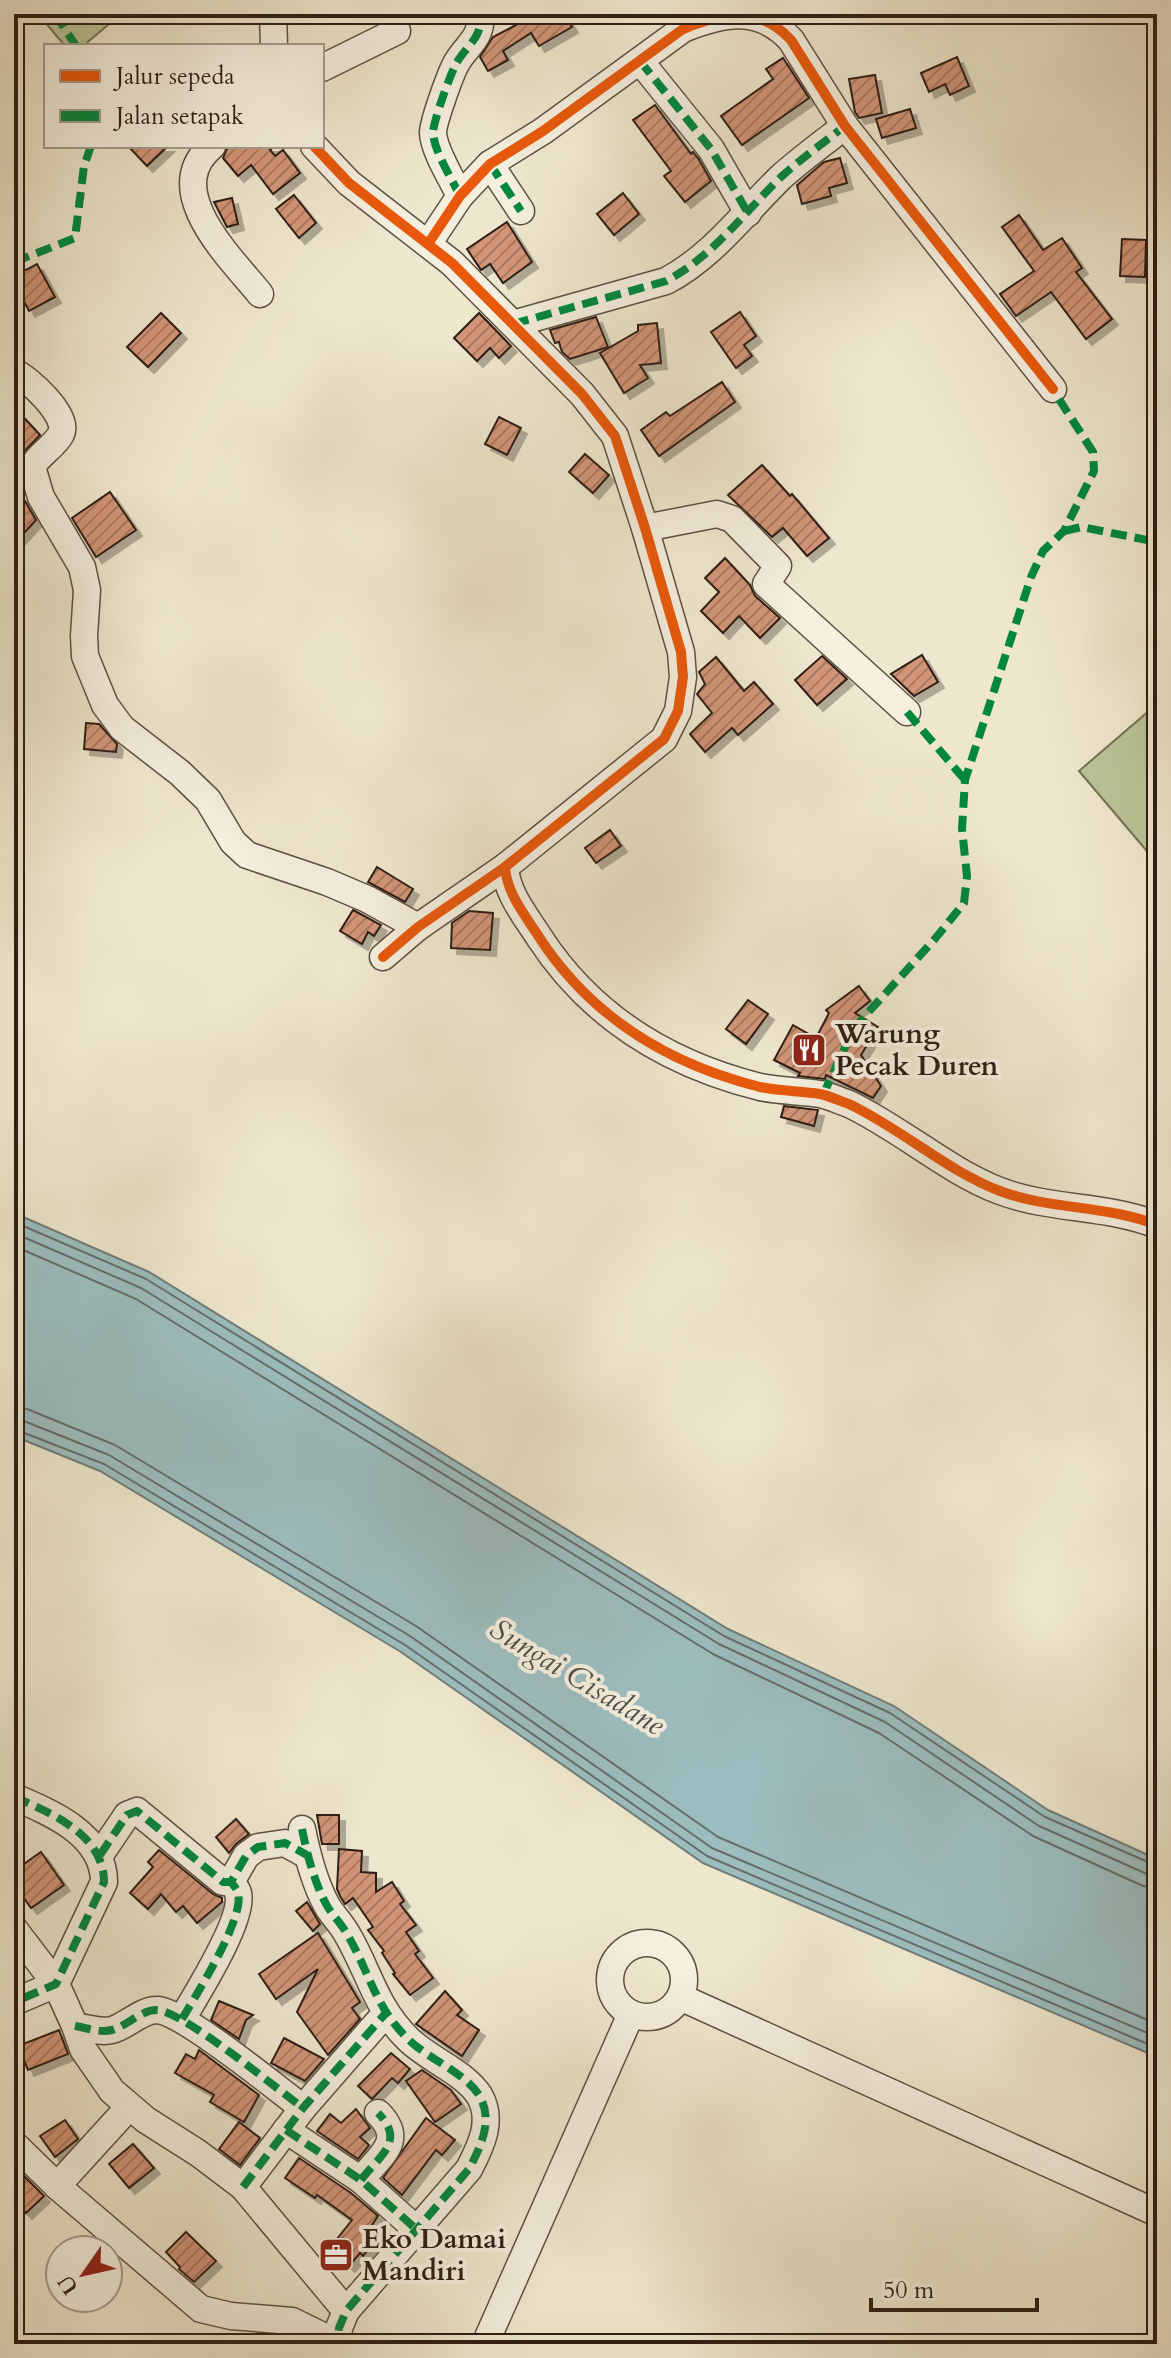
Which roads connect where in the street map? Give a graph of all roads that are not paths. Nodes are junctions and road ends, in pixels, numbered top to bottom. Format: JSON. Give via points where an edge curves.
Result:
{"nodes":[{"id":1,"x":273,"y":14,"type":"edge"},
{"id":2,"x":480,"y":14,"type":"edge"},
{"id":3,"x":693,"y":19,"type":"edge"},
{"id":4,"x":397,"y":31,"type":"dead end"},
{"id":5,"x":274,"y":44,"type":"edge"},
{"id":6,"x":640,"y":61,"type":"junction"},
{"id":7,"x":324,"y":67,"type":"edge"},
{"id":8,"x":845,"y":126,"type":"junction"},
{"id":9,"x":210,"y":148,"type":"edge"},
{"id":10,"x":316,"y":148,"type":"edge"},
{"id":11,"x":490,"y":164,"type":"junction"},
{"id":12,"x":460,"y":196,"type":"junction"},
{"id":13,"x":521,"y":211,"type":"dead end"},
{"id":14,"x":748,"y":213,"type":"junction"},
{"id":15,"x":428,"y":244,"type":"junction"},
{"id":16,"x":260,"y":294,"type":"dead end"},
{"id":17,"x":513,"y":324,"type":"junction"},
{"id":18,"x":14,"y":372,"type":"edge"},
{"id":19,"x":1053,"y":389,"type":"dead end"},
{"id":20,"x":645,"y":528,"type":"junction"},
{"id":21,"x":907,"y":712,"type":"dead end"},
{"id":22,"x":505,"y":867,"type":"junction"},
{"id":23,"x":418,"y":927,"type":"junction"},
{"id":24,"x":383,"y":957,"type":"dead end"},
{"id":25,"x":1157,"y":1225,"type":"edge"},
{"id":26,"x":14,"y":1797,"type":"edge"},
{"id":27,"x":302,"y":1829,"type":"dead end"},
{"id":28,"x":100,"y":1855,"type":"junction"},
{"id":29,"x":307,"y":1855,"type":"junction"},
{"id":30,"x":231,"y":1882,"type":"junction"},
{"id":31,"x":14,"y":1929,"type":"edge"},
{"id":32,"x":56,"y":1984,"type":"junction"},
{"id":33,"x":680,"y":1997,"type":"junction"},
{"id":34,"x":14,"y":2002,"type":"edge"},
{"id":35,"x":385,"y":2014,"type":"junction"},
{"id":36,"x":631,"y":2014,"type":"junction"},
{"id":37,"x":182,"y":2019,"type":"junction"},
{"id":38,"x":75,"y":2026,"type":"junction"},
{"id":39,"x":129,"y":2107,"type":"junction"},
{"id":40,"x":303,"y":2108,"type":"junction"},
{"id":41,"x":378,"y":2113,"type":"dead end"},
{"id":42,"x":286,"y":2130,"type":"junction"},
{"id":43,"x":14,"y":2144,"type":"edge"},
{"id":44,"x":361,"y":2180,"type":"junction"},
{"id":45,"x":57,"y":2186,"type":"junction"},
{"id":46,"x":243,"y":2187,"type":"junction"},
{"id":47,"x":1157,"y":2213,"type":"edge"},
{"id":48,"x":416,"y":2229,"type":"junction"},
{"id":49,"x":346,"y":2311,"type":"junction"},
{"id":50,"x":338,"y":2343,"type":"edge"},
{"id":51,"x":485,"y":2344,"type":"edge"}],
"edges":[{"from":1,"to":5,"type":"street"},
{"from":2,"to":12,"type":"street","via":[[481,27],[458,61],[433,132]]},
{"from":3,"to":6,"type":"street"},
{"from":3,"to":8,"type":"street","via":[[738,15],[763,18],[780,28]]},
{"from":4,"to":7,"type":"street"},
{"from":6,"to":11,"type":"street"},
{"from":6,"to":14,"type":"street","via":[[711,149]]},
{"from":8,"to":14,"type":"street"},
{"from":8,"to":19,"type":"street"},
{"from":9,"to":16,"type":"street","via":[[193,176],[195,204]]},
{"from":10,"to":15,"type":"street","via":[[349,183]]},
{"from":11,"to":12,"type":"street"},
{"from":11,"to":13,"type":"street"},
{"from":12,"to":15,"type":"street"},
{"from":14,"to":17,"type":"street","via":[[684,272],[666,281]]},
{"from":15,"to":17,"type":"street"},
{"from":17,"to":20,"type":"street","via":[[615,436]]},
{"from":18,"to":23,"type":"street","via":[[61,416],[61,434],[32,467],[41,497],[82,567],[87,590],[84,649],[105,705],[122,728],[208,800],[247,855],[327,882]]},
{"from":20,"to":21,"type":"street","via":[[717,514],[732,519],[778,566],[766,584]]},
{"from":20,"to":22,"type":"street","via":[[681,652],[678,711],[664,739]]},
{"from":22,"to":23,"type":"street"},
{"from":22,"to":25,"type":"street","via":[[513,897],[558,965],[613,1020],[684,1063],[762,1087],[849,1104],[999,1190]]},
{"from":23,"to":24,"type":"street"},
{"from":26,"to":28,"type":"street","via":[[68,1823]]},
{"from":27,"to":29,"type":"street"},
{"from":28,"to":30,"type":"street","via":[[127,1815],[137,1811],[223,1882]]},
{"from":28,"to":32,"type":"street","via":[[104,1882]]},
{"from":29,"to":30,"type":"street","via":[[285,1843],[258,1847],[246,1856]]},
{"from":29,"to":35,"type":"street","via":[[326,1903]]},
{"from":30,"to":37,"type":"street","via":[[238,1902],[229,1934]]},
{"from":31,"to":32,"type":"street"},
{"from":32,"to":34,"type":"street"},
{"from":32,"to":38,"type":"street"},
{"from":33,"to":36,"type":"street","via":[[659,2015]]},
{"from":33,"to":36,"type":"street","via":[[684,1977],[678,1959],[663,1946],[644,1942],[625,1949],[612,1963],[609,1983],[616,2001]]},
{"from":33,"to":47,"type":"street"},
{"from":35,"to":40,"type":"street"},
{"from":35,"to":48,"type":"street","via":[[421,2051],[466,2081],[485,2111],[482,2145],[469,2169]]},
{"from":36,"to":51,"type":"street"},
{"from":37,"to":38,"type":"street","via":[[158,2010],[111,2030]]},
{"from":37,"to":40,"type":"street"},
{"from":38,"to":39,"type":"street","via":[[99,2075]]},
{"from":39,"to":45,"type":"street"},
{"from":39,"to":46,"type":"street"},
{"from":40,"to":42,"type":"street"},
{"from":41,"to":44,"type":"street","via":[[392,2137]]},
{"from":42,"to":44,"type":"street"},
{"from":42,"to":46,"type":"street"},
{"from":43,"to":45,"type":"street"},
{"from":44,"to":48,"type":"street"},
{"from":45,"to":50,"type":"street","via":[[201,2309],[292,2321]]},
{"from":46,"to":49,"type":"street"},
{"from":48,"to":49,"type":"street"},
{"from":49,"to":50,"type":"street"}]}
